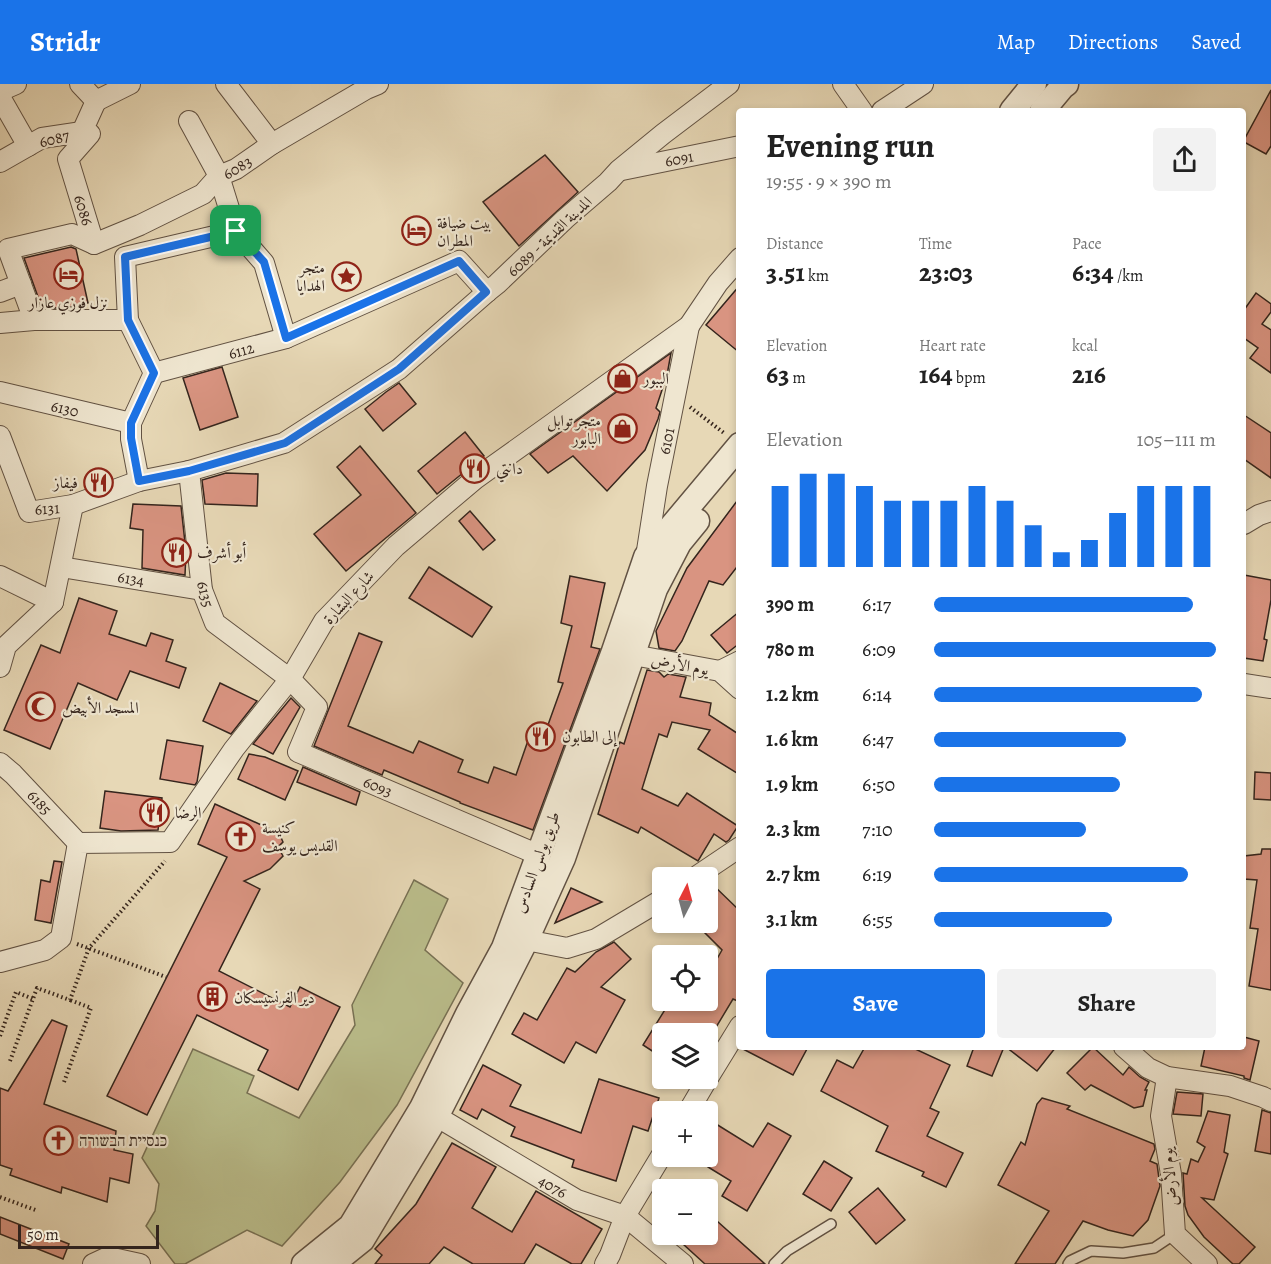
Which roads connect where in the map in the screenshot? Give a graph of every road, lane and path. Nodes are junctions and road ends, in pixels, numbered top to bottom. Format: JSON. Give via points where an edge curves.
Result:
{"nodes":[{"id":1,"x":16,"y":84,"type":"edge"},
{"id":2,"x":80,"y":84,"type":"edge"},
{"id":3,"x":130,"y":84,"type":"edge"},
{"id":4,"x":226,"y":84,"type":"edge"},
{"id":5,"x":378,"y":84,"type":"edge"},
{"id":6,"x":729,"y":84,"type":"edge"},
{"id":7,"x":843,"y":84,"type":"edge"},
{"id":8,"x":923,"y":84,"type":"edge"},
{"id":9,"x":1034,"y":84,"type":"edge"},
{"id":10,"x":1066,"y":84,"type":"edge"},
{"id":11,"x":0,"y":91,"type":"edge"},
{"id":12,"x":0,"y":97,"type":"edge"},
{"id":13,"x":96,"y":101,"type":"junction"},
{"id":14,"x":860,"y":108,"type":"edge"},
{"id":15,"x":887,"y":108,"type":"edge"},
{"id":16,"x":1014,"y":108,"type":"edge"},
{"id":17,"x":1044,"y":108,"type":"edge"},
{"id":18,"x":189,"y":121,"type":"dead end"},
{"id":19,"x":82,"y":132,"type":"junction"},
{"id":20,"x":272,"y":144,"type":"junction"},
{"id":21,"x":28,"y":146,"type":"junction"},
{"id":22,"x":736,"y":147,"type":"edge"},
{"id":23,"x":0,"y":162,"type":"edge"},
{"id":24,"x":619,"y":170,"type":"junction"},
{"id":25,"x":219,"y":176,"type":"junction"},
{"id":26,"x":236,"y":231,"type":"junction"},
{"id":27,"x":94,"y":244,"type":"junction"},
{"id":28,"x":736,"y":263,"type":"edge"},
{"id":29,"x":21,"y":284,"type":"junction"},
{"id":30,"x":0,"y":292,"type":"edge"},
{"id":31,"x":486,"y":292,"type":"junction"},
{"id":32,"x":34,"y":320,"type":"junction"},
{"id":33,"x":128,"y":320,"type":"junction"},
{"id":34,"x":0,"y":323,"type":"edge"},
{"id":35,"x":689,"y":326,"type":"junction"},
{"id":36,"x":286,"y":338,"type":"junction"},
{"id":37,"x":154,"y":373,"type":"junction"},
{"id":38,"x":0,"y":392,"type":"edge"},
{"id":39,"x":675,"y":395,"type":"junction"},
{"id":40,"x":131,"y":423,"type":"junction"},
{"id":41,"x":0,"y":436,"type":"edge"},
{"id":42,"x":735,"y":441,"type":"edge"},
{"id":43,"x":189,"y":471,"type":"junction"},
{"id":44,"x":736,"y":477,"type":"edge"},
{"id":45,"x":139,"y":481,"type":"junction"},
{"id":46,"x":73,"y":506,"type":"junction"},
{"id":47,"x":1271,"y":511,"type":"edge"},
{"id":48,"x":1246,"y":523,"type":"edge"},
{"id":49,"x":646,"y":557,"type":"junction"},
{"id":50,"x":61,"y":567,"type":"junction"},
{"id":51,"x":0,"y":576,"type":"edge"},
{"id":52,"x":202,"y":590,"type":"junction"},
{"id":53,"x":53,"y":602,"type":"junction"},
{"id":54,"x":623,"y":655,"type":"junction"},
{"id":55,"x":736,"y":663,"type":"edge"},
{"id":56,"x":0,"y":667,"type":"edge"},
{"id":57,"x":720,"y":670,"type":"junction"},
{"id":58,"x":290,"y":679,"type":"junction"},
{"id":59,"x":736,"y":684,"type":"edge"},
{"id":60,"x":1246,"y":684,"type":"edge"},
{"id":61,"x":1271,"y":687,"type":"edge"},
{"id":62,"x":0,"y":763,"type":"edge"},
{"id":63,"x":78,"y":843,"type":"junction"},
{"id":64,"x":736,"y":850,"type":"edge"},
{"id":65,"x":172,"y":852,"type":"dead end"},
{"id":66,"x":539,"y":855,"type":"junction"},
{"id":67,"x":710,"y":867,"type":"edge"},
{"id":68,"x":652,"y":906,"type":"edge"},
{"id":69,"x":61,"y":938,"type":"junction"},
{"id":70,"x":515,"y":944,"type":"junction"},
{"id":71,"x":89,"y":948,"type":"junction"},
{"id":72,"x":0,"y":962,"type":"edge"},
{"id":73,"x":166,"y":977,"type":"dead end"},
{"id":74,"x":33,"y":999,"type":"junction"},
{"id":75,"x":70,"y":1000,"type":"junction"},
{"id":76,"x":736,"y":1032,"type":"edge"},
{"id":77,"x":0,"y":1036,"type":"edge"},
{"id":78,"x":1127,"y":1050,"type":"edge"},
{"id":79,"x":10,"y":1061,"type":"dead end"},
{"id":80,"x":718,"y":1062,"type":"edge"},
{"id":81,"x":1167,"y":1077,"type":"junction"},
{"id":82,"x":64,"y":1082,"type":"dead end"},
{"id":83,"x":1267,"y":1096,"type":"edge"},
{"id":84,"x":429,"y":1112,"type":"junction"},
{"id":85,"x":655,"y":1167,"type":"edge"},
{"id":86,"x":0,"y":1197,"type":"edge"},
{"id":87,"x":38,"y":1210,"type":"dead end"},
{"id":88,"x":625,"y":1216,"type":"junction"},
{"id":89,"x":831,"y":1224,"type":"dead end"},
{"id":90,"x":1175,"y":1234,"type":"junction"},
{"id":91,"x":93,"y":1264,"type":"edge"},
{"id":92,"x":141,"y":1264,"type":"edge"},
{"id":93,"x":304,"y":1264,"type":"edge"},
{"id":94,"x":332,"y":1264,"type":"edge"},
{"id":95,"x":605,"y":1264,"type":"edge"},
{"id":96,"x":683,"y":1264,"type":"edge"},
{"id":97,"x":774,"y":1264,"type":"edge"},
{"id":98,"x":1068,"y":1264,"type":"edge"},
{"id":99,"x":1208,"y":1264,"type":"edge"}],
"edges":[{"from":1,"to":11,"type":"street"},
{"from":2,"to":13,"type":"street"},
{"from":3,"to":13,"type":"street"},
{"from":4,"to":20,"type":"street"},
{"from":5,"to":20,"type":"street","name":"6083"},
{"from":6,"to":24,"type":"street","name":"المدينة القديمة - 6089"},
{"from":7,"to":14,"type":"street"},
{"from":8,"to":15,"type":"street"},
{"from":9,"to":16,"type":"street"},
{"from":10,"to":17,"type":"street"},
{"from":12,"to":21,"type":"street","name":"6087"},
{"from":13,"to":19,"type":"street","name":"6086"},
{"from":18,"to":25,"type":"street"},
{"from":19,"to":21,"type":"street","name":"6087","via":[[42,138]]},
{"from":19,"to":27,"type":"street","name":"6086","via":[[90,134],[68,159]]},
{"from":20,"to":25,"type":"street","name":"6083"},
{"from":21,"to":23,"type":"street","name":"6087"},
{"from":22,"to":24,"type":"street","name":"6091"},
{"from":24,"to":31,"type":"street","name":"المدينة القديمة - 6089"},
{"from":25,"to":26,"type":"street"},
{"from":25,"to":27,"type":"street","name":"6083","via":[[203,194]]},
{"from":26,"to":33,"type":"street","via":[[125,257]]},
{"from":26,"to":36,"type":"street","via":[[264,262]]},
{"from":27,"to":29,"type":"street","name":"6086","via":[[72,234],[8,249]]},
{"from":28,"to":35,"type":"street","name":"شارع البشارة"},
{"from":29,"to":30,"type":"street"},
{"from":29,"to":32,"type":"street","name":"6086"},
{"from":31,"to":36,"type":"street","name":"6112","via":[[459,261]]},
{"from":31,"to":43,"type":"street","name":"المدينة القديمة - 6089","via":[[399,369],[285,443]]},
{"from":32,"to":33,"type":"street"},
{"from":32,"to":34,"type":"street"},
{"from":33,"to":37,"type":"street"},
{"from":35,"to":39,"type":"street","name":"6101"},
{"from":35,"to":58,"type":"street","name":"شارع البشارة","via":[[475,479],[396,546],[324,621]]},
{"from":36,"to":37,"type":"street","name":"6112"},
{"from":37,"to":40,"type":"street"},
{"from":38,"to":40,"type":"street","name":"6130"},
{"from":39,"to":42,"type":"path"},
{"from":39,"to":49,"type":"street","name":"6101"},
{"from":40,"to":45,"type":"street"},
{"from":41,"to":46,"type":"street","name":"6131","via":[[29,512]]},
{"from":42,"to":49,"type":"street","name":"طريق بولس السادس"},
{"from":43,"to":45,"type":"street","name":"المدينة القديمة - 6089"},
{"from":43,"to":52,"type":"street","name":"6135"},
{"from":44,"to":54,"type":"street","name":"طريق بولس السادس","via":[[679,543]]},
{"from":45,"to":46,"type":"street","name":"المدينة القديمة - 6089"},
{"from":46,"to":50,"type":"street"},
{"from":47,"to":48,"type":"street"},
{"from":49,"to":54,"type":"street","name":"طريق بولس السادس"},
{"from":50,"to":52,"type":"street","name":"6134"},
{"from":50,"to":53,"type":"street"},
{"from":51,"to":53,"type":"street"},
{"from":52,"to":58,"type":"street","name":"6135","via":[[215,623]]},
{"from":53,"to":56,"type":"street","via":[[6,646]]},
{"from":54,"to":57,"type":"street","name":"يوم الأرض"},
{"from":54,"to":66,"type":"street","name":"طريق بولس السادس"},
{"from":54,"to":70,"type":"street","name":"طريق بولس السادس","via":[[562,858]]},
{"from":55,"to":57,"type":"street"},
{"from":57,"to":59,"type":"street","name":"يوم الأرض"},
{"from":58,"to":63,"type":"street","name":"شارع البشارة","via":[[234,749],[170,842]]},
{"from":58,"to":66,"type":"street","name":"6093","via":[[317,707],[298,753]]},
{"from":60,"to":61,"type":"street"},
{"from":62,"to":63,"type":"street","name":"6185"},
{"from":63,"to":69,"type":"street"},
{"from":64,"to":67,"type":"street"},
{"from":65,"to":71,"type":"path"},
{"from":66,"to":70,"type":"street","name":"طريق بولس السادس"},
{"from":68,"to":70,"type":"street","via":[[596,939],[567,948]]},
{"from":69,"to":71,"type":"path"},
{"from":69,"to":72,"type":"street","via":[[45,950]]},
{"from":70,"to":84,"type":"street","name":"طريق بولس السادس"},
{"from":71,"to":73,"type":"path"},
{"from":71,"to":75,"type":"path"},
{"from":74,"to":75,"type":"path","via":[[37,988]]},
{"from":74,"to":77,"type":"path","via":[[16,992]]},
{"from":74,"to":79,"type":"path"},
{"from":75,"to":82,"type":"path","via":[[92,1008]]},
{"from":76,"to":80,"type":"street"},
{"from":78,"to":81,"type":"street","via":[[1148,1068]]},
{"from":81,"to":83,"type":"street"},
{"from":81,"to":90,"type":"street","name":"يوم الأرض","via":[[1161,1116],[1171,1174]]},
{"from":84,"to":88,"type":"street","name":"4076","via":[[577,1200]]},
{"from":84,"to":93,"type":"street","name":"طريق بولس السادس","via":[[351,1226]]},
{"from":84,"to":94,"type":"street","name":"طريق بولس السادس","via":[[362,1240]]},
{"from":85,"to":88,"type":"street"},
{"from":86,"to":87,"type":"path"},
{"from":88,"to":95,"type":"street"},
{"from":88,"to":96,"type":"street","name":"4076"},
{"from":89,"to":97,"type":"lane","via":[[787,1251]]},
{"from":90,"to":98,"type":"lane","via":[[1154,1248],[1123,1253],[1091,1251]]},
{"from":90,"to":99,"type":"street"},
{"from":91,"to":92,"type":"street","via":[[108,1257]]}]}
